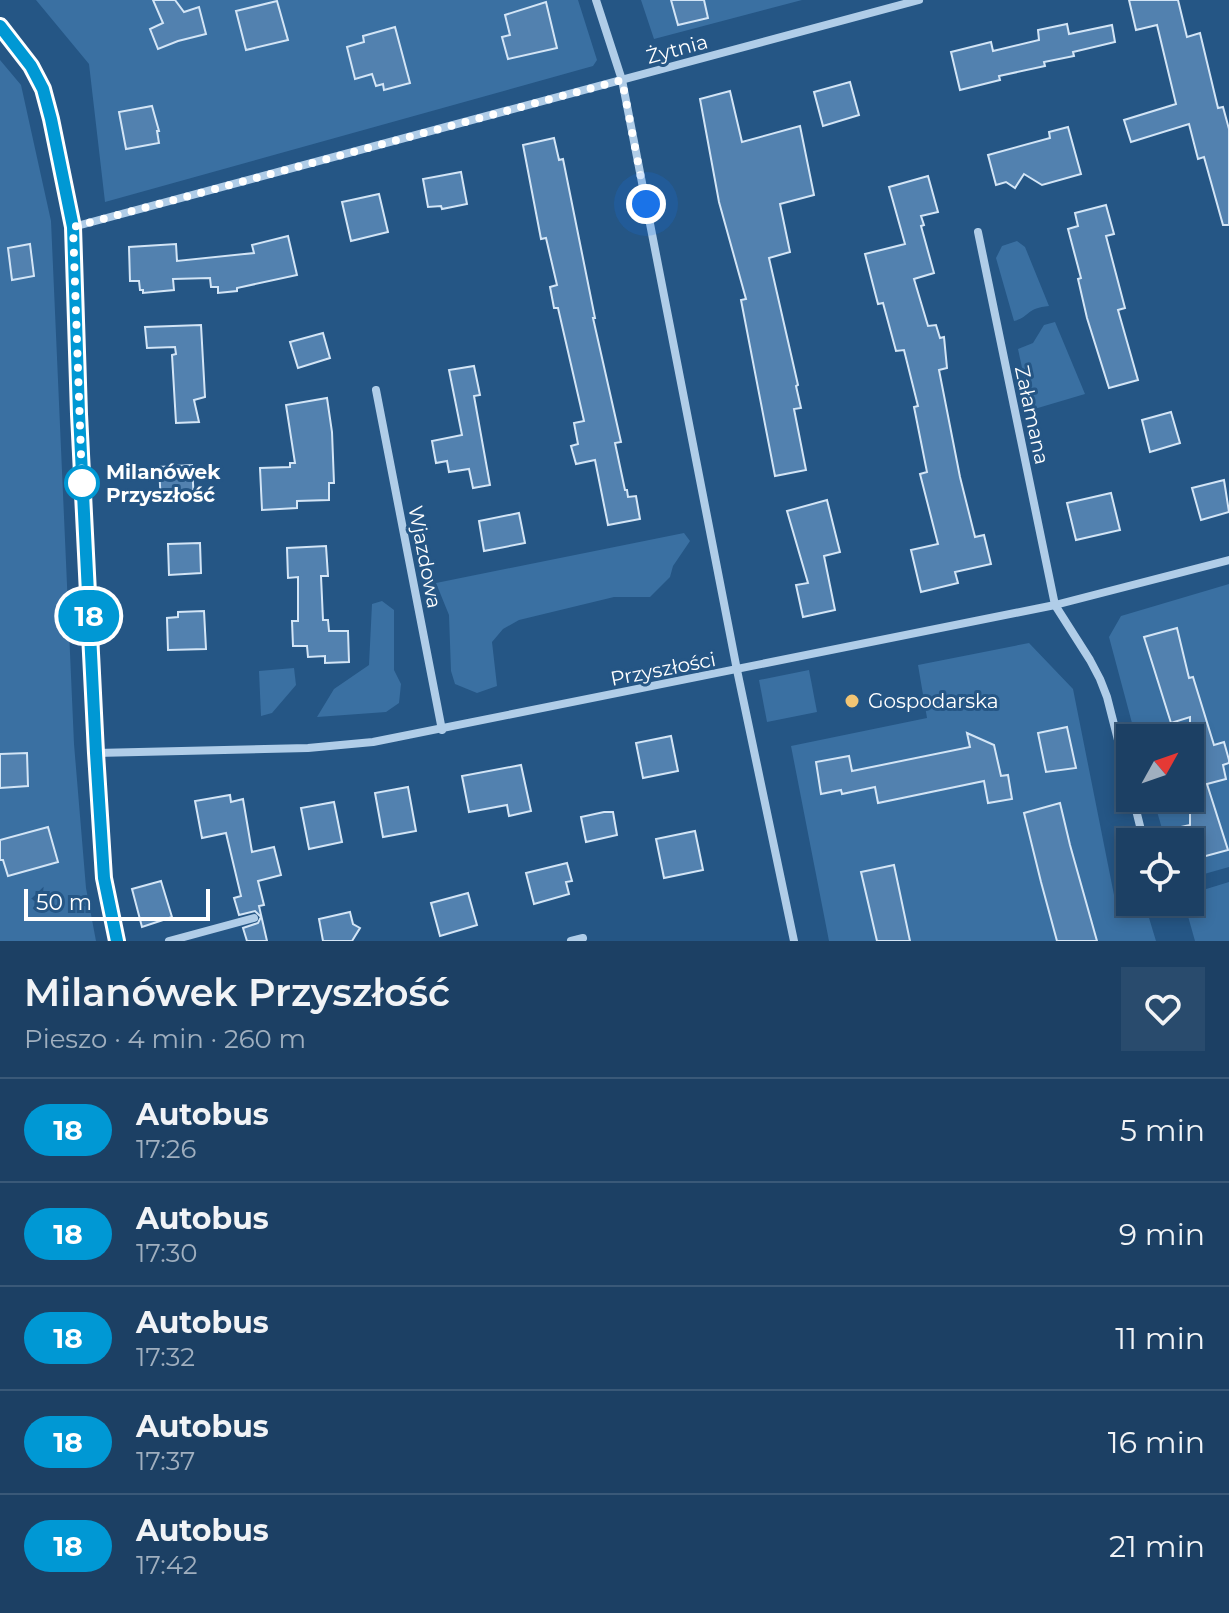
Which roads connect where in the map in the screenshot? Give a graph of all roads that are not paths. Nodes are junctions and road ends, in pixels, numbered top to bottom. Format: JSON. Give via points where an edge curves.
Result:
{"nodes":[{"id":1,"x":596,"y":0,"type":"edge"},
{"id":2,"x":919,"y":0,"type":"edge"},
{"id":3,"x":0,"y":26,"type":"edge"},
{"id":4,"x":622,"y":80,"type":"junction"},
{"id":5,"x":73,"y":227,"type":"junction"},
{"id":6,"x":978,"y":232,"type":"dead end"},
{"id":7,"x":376,"y":390,"type":"dead end"},
{"id":8,"x":1229,"y":560,"type":"edge"},
{"id":9,"x":1055,"y":605,"type":"junction"},
{"id":10,"x":737,"y":670,"type":"junction"},
{"id":11,"x":442,"y":730,"type":"junction"},
{"id":12,"x":1116,"y":732,"type":"edge"},
{"id":13,"x":96,"y":753,"type":"junction"},
{"id":14,"x":254,"y":918,"type":"dead end"},
{"id":15,"x":583,"y":938,"type":"dead end"},
{"id":16,"x":117,"y":941,"type":"edge"},
{"id":17,"x":169,"y":941,"type":"edge"},
{"id":18,"x":571,"y":941,"type":"edge"},
{"id":19,"x":794,"y":941,"type":"edge"}],
"edges":[{"from":1,"to":4,"type":"street"},
{"from":2,"to":4,"type":"street","name":"Żytnia"},
{"from":3,"to":5,"type":"street","via":[[43,89]]},
{"from":4,"to":5,"type":"street","name":"Żytnia"},
{"from":4,"to":10,"type":"street"},
{"from":5,"to":13,"type":"street"},
{"from":6,"to":9,"type":"street","name":"Załamana"},
{"from":7,"to":11,"type":"street","name":"Wjazdowa"},
{"from":8,"to":9,"type":"street","name":"Przyszłości"},
{"from":9,"to":10,"type":"street","name":"Przyszłości"},
{"from":9,"to":12,"type":"street","via":[[1100,679]]},
{"from":10,"to":11,"type":"street","name":"Przyszłości"},
{"from":10,"to":19,"type":"street"},
{"from":11,"to":13,"type":"street","name":"Przyszłości","via":[[308,748]]},
{"from":13,"to":16,"type":"street","via":[[104,878]]},
{"from":14,"to":17,"type":"street"},
{"from":15,"to":18,"type":"street"}]}
